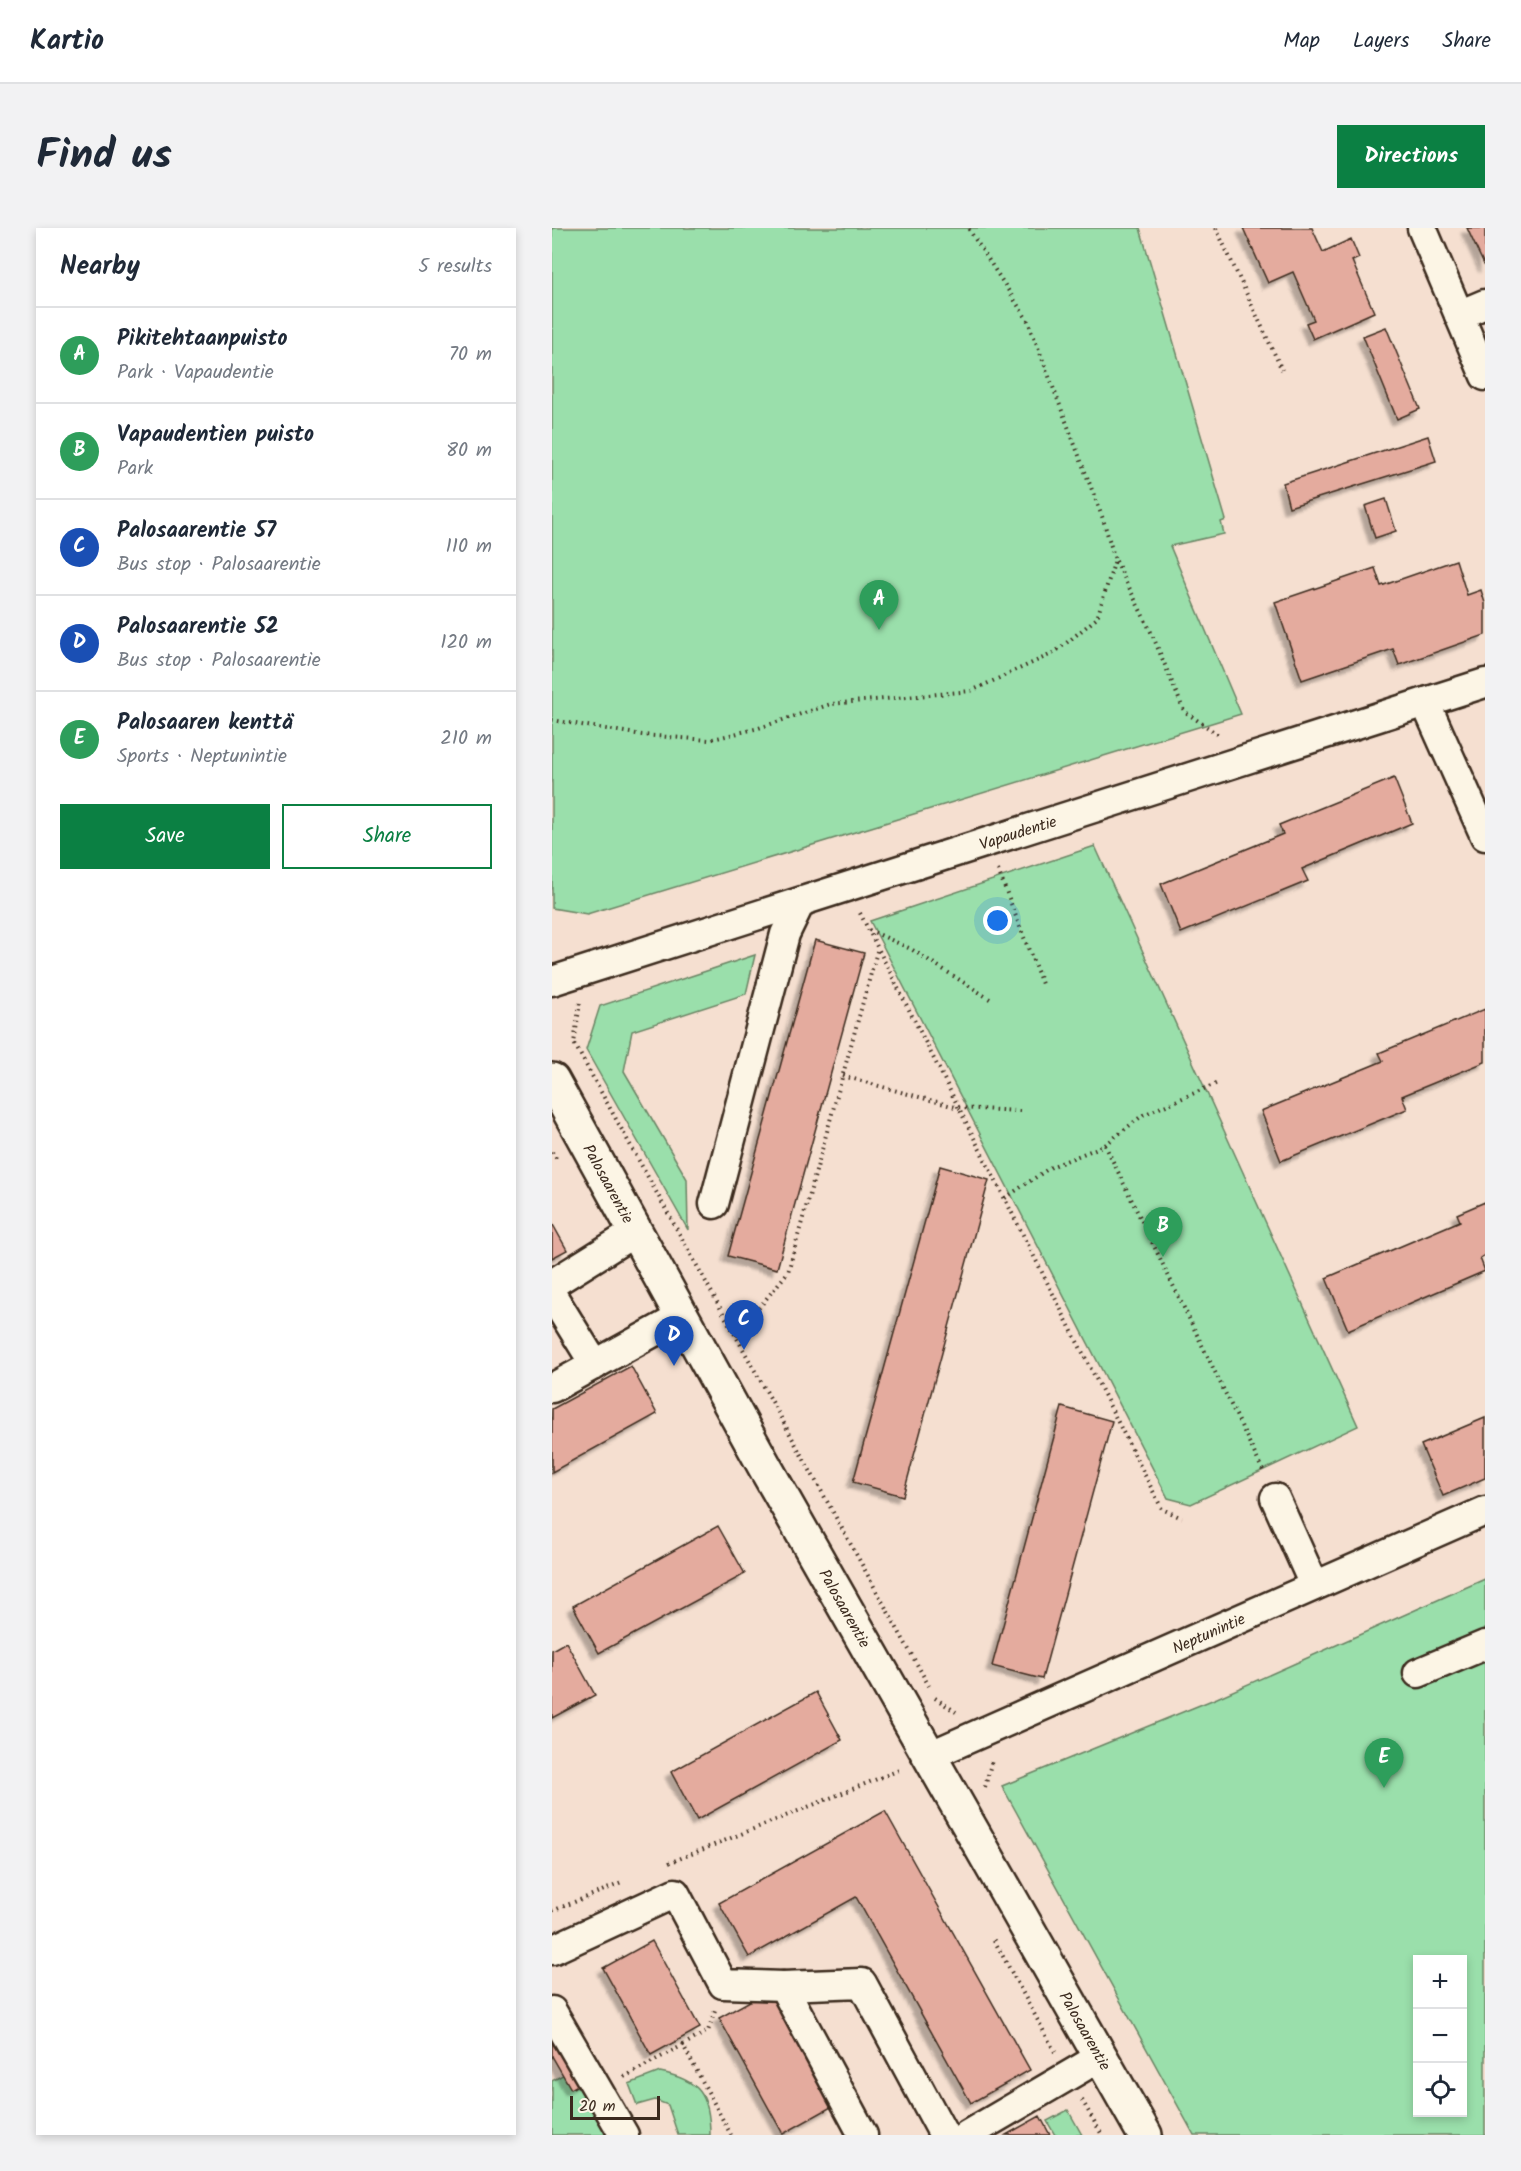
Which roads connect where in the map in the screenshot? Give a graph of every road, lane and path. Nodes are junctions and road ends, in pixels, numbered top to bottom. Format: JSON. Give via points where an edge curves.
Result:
{"nodes":[{"id":1,"x":968,"y":228,"type":"edge"},
{"id":2,"x":1216,"y":228,"type":"edge"},
{"id":3,"x":1422,"y":228,"type":"edge"},
{"id":4,"x":1485,"y":304,"type":"edge"},
{"id":5,"x":1459,"y":315,"type":"junction"},
{"id":6,"x":1282,"y":370,"type":"dead end"},
{"id":7,"x":1485,"y":376,"type":"edge"},
{"id":8,"x":1115,"y":561,"type":"junction"},
{"id":9,"x":1485,"y":683,"type":"edge"},
{"id":10,"x":1425,"y":702,"type":"junction"},
{"id":11,"x":552,"y":720,"type":"edge"},
{"id":12,"x":1223,"y":738,"type":"dead end"},
{"id":13,"x":1485,"y":836,"type":"edge"},
{"id":14,"x":989,"y":843,"type":"junction"},
{"id":15,"x":800,"y":903,"type":"junction"},
{"id":16,"x":858,"y":910,"type":"dead end"},
{"id":17,"x":869,"y":930,"type":"junction"},
{"id":18,"x":878,"y":948,"type":"junction"},
{"id":19,"x":561,"y":979,"type":"edge"},
{"id":20,"x":1042,"y":984,"type":"dead end"},
{"id":21,"x":993,"y":1001,"type":"dead end"},
{"id":22,"x":843,"y":1076,"type":"junction"},
{"id":23,"x":552,"y":1080,"type":"edge"},
{"id":24,"x":1220,"y":1082,"type":"dead end"},
{"id":25,"x":959,"y":1108,"type":"junction"},
{"id":26,"x":1020,"y":1111,"type":"dead end"},
{"id":27,"x":1105,"y":1145,"type":"junction"},
{"id":28,"x":1005,"y":1198,"type":"junction"},
{"id":29,"x":714,"y":1204,"type":"dead end"},
{"id":30,"x":635,"y":1232,"type":"junction"},
{"id":31,"x":552,"y":1284,"type":"edge"},
{"id":32,"x":552,"y":1295,"type":"edge"},
{"id":33,"x":681,"y":1317,"type":"junction"},
{"id":34,"x":736,"y":1336,"type":"junction"},
{"id":35,"x":595,"y":1365,"type":"junction"},
{"id":36,"x":552,"y":1388,"type":"edge"},
{"id":37,"x":1275,"y":1498,"type":"joint"},
{"id":38,"x":1485,"y":1511,"type":"edge"},
{"id":39,"x":1182,"y":1518,"type":"dead end"},
{"id":40,"x":1314,"y":1585,"type":"junction"},
{"id":41,"x":1485,"y":1645,"type":"edge"},
{"id":42,"x":1418,"y":1673,"type":"dead end"},
{"id":43,"x":988,"y":1730,"type":"junction"},
{"id":44,"x":931,"y":1755,"type":"junction"},
{"id":45,"x":984,"y":1793,"type":"dead end"},
{"id":46,"x":661,"y":1866,"type":"dead end"},
{"id":47,"x":628,"y":1880,"type":"dead end"},
{"id":48,"x":552,"y":1911,"type":"edge"},
{"id":49,"x":552,"y":1950,"type":"edge"},
{"id":50,"x":723,"y":1984,"type":"junction"},
{"id":51,"x":783,"y":1986,"type":"junction"},
{"id":52,"x":552,"y":2011,"type":"edge"},
{"id":53,"x":683,"y":2045,"type":"junction"},
{"id":54,"x":1102,"y":2056,"type":"junction"},
{"id":55,"x":621,"y":2079,"type":"dead end"},
{"id":56,"x":624,"y":2135,"type":"edge"},
{"id":57,"x":731,"y":2135,"type":"edge"},
{"id":58,"x":863,"y":2135,"type":"edge"},
{"id":59,"x":945,"y":2135,"type":"edge"},
{"id":60,"x":967,"y":2135,"type":"edge"},
{"id":61,"x":1145,"y":2135,"type":"edge"}],
"edges":[{"from":1,"to":8,"type":"path","via":[[1028,321],[1103,519]]},
{"from":2,"to":6,"type":"path"},
{"from":3,"to":5,"type":"street"},
{"from":4,"to":5,"type":"street"},
{"from":5,"to":7,"type":"street"},
{"from":8,"to":11,"type":"path","via":[[1097,618],[1054,653],[971,691],[831,704],[709,740],[642,735]]},
{"from":8,"to":12,"type":"path","via":[[1152,634],[1184,711]]},
{"from":9,"to":10,"type":"street","name":"Vapaudentie"},
{"from":10,"to":13,"type":"street"},
{"from":10,"to":14,"type":"street","name":"Vapaudentie"},
{"from":14,"to":15,"type":"street","name":"Vapaudentie"},
{"from":14,"to":20,"type":"path"},
{"from":15,"to":19,"type":"street","name":"Vapaudentie"},
{"from":15,"to":29,"type":"street","via":[[785,934]]},
{"from":16,"to":17,"type":"path"},
{"from":17,"to":18,"type":"path"},
{"from":17,"to":21,"type":"path","via":[[911,949]]},
{"from":18,"to":22,"type":"path"},
{"from":18,"to":25,"type":"path"},
{"from":19,"to":34,"type":"path","via":[[580,1000],[574,1043]]},
{"from":22,"to":25,"type":"path"},
{"from":22,"to":34,"type":"path","via":[[788,1272]]},
{"from":23,"to":30,"type":"main road","name":"Palosaarentie"},
{"from":24,"to":27,"type":"path","via":[[1143,1115]]},
{"from":25,"to":26,"type":"path"},
{"from":25,"to":28,"type":"path"},
{"from":27,"to":28,"type":"path","via":[[1050,1167]]},
{"from":27,"to":37,"type":"path"},
{"from":28,"to":39,"type":"path","via":[[1162,1509]]},
{"from":30,"to":31,"type":"street"},
{"from":30,"to":33,"type":"main road","name":"Palosaarentie"},
{"from":32,"to":35,"type":"street"},
{"from":33,"to":35,"type":"street"},
{"from":33,"to":44,"type":"main road","name":"Palosaarentie"},
{"from":34,"to":43,"type":"path","via":[[936,1701],[958,1713],[979,1713]]},
{"from":35,"to":36,"type":"street"},
{"from":37,"to":40,"type":"street"},
{"from":38,"to":40,"type":"street","name":"Neptunintie"},
{"from":40,"to":43,"type":"street","name":"Neptunintie"},
{"from":41,"to":42,"type":"street"},
{"from":43,"to":44,"type":"street","name":"Neptunintie"},
{"from":43,"to":45,"type":"path","via":[[998,1750],[989,1766]]},
{"from":44,"to":46,"type":"path"},
{"from":44,"to":54,"type":"main road","name":"Palosaarentie"},
{"from":47,"to":48,"type":"path"},
{"from":49,"to":50,"type":"street","via":[[675,1893]]},
{"from":50,"to":51,"type":"street"},
{"from":50,"to":53,"type":"path","via":[[708,2031]]},
{"from":51,"to":58,"type":"street"},
{"from":51,"to":59,"type":"street","via":[[862,1983]]},
{"from":52,"to":56,"type":"street"},
{"from":53,"to":55,"type":"path"},
{"from":53,"to":57,"type":"path"},
{"from":54,"to":60,"type":"street"},
{"from":54,"to":61,"type":"main road","name":"Palosaarentie"}]}
